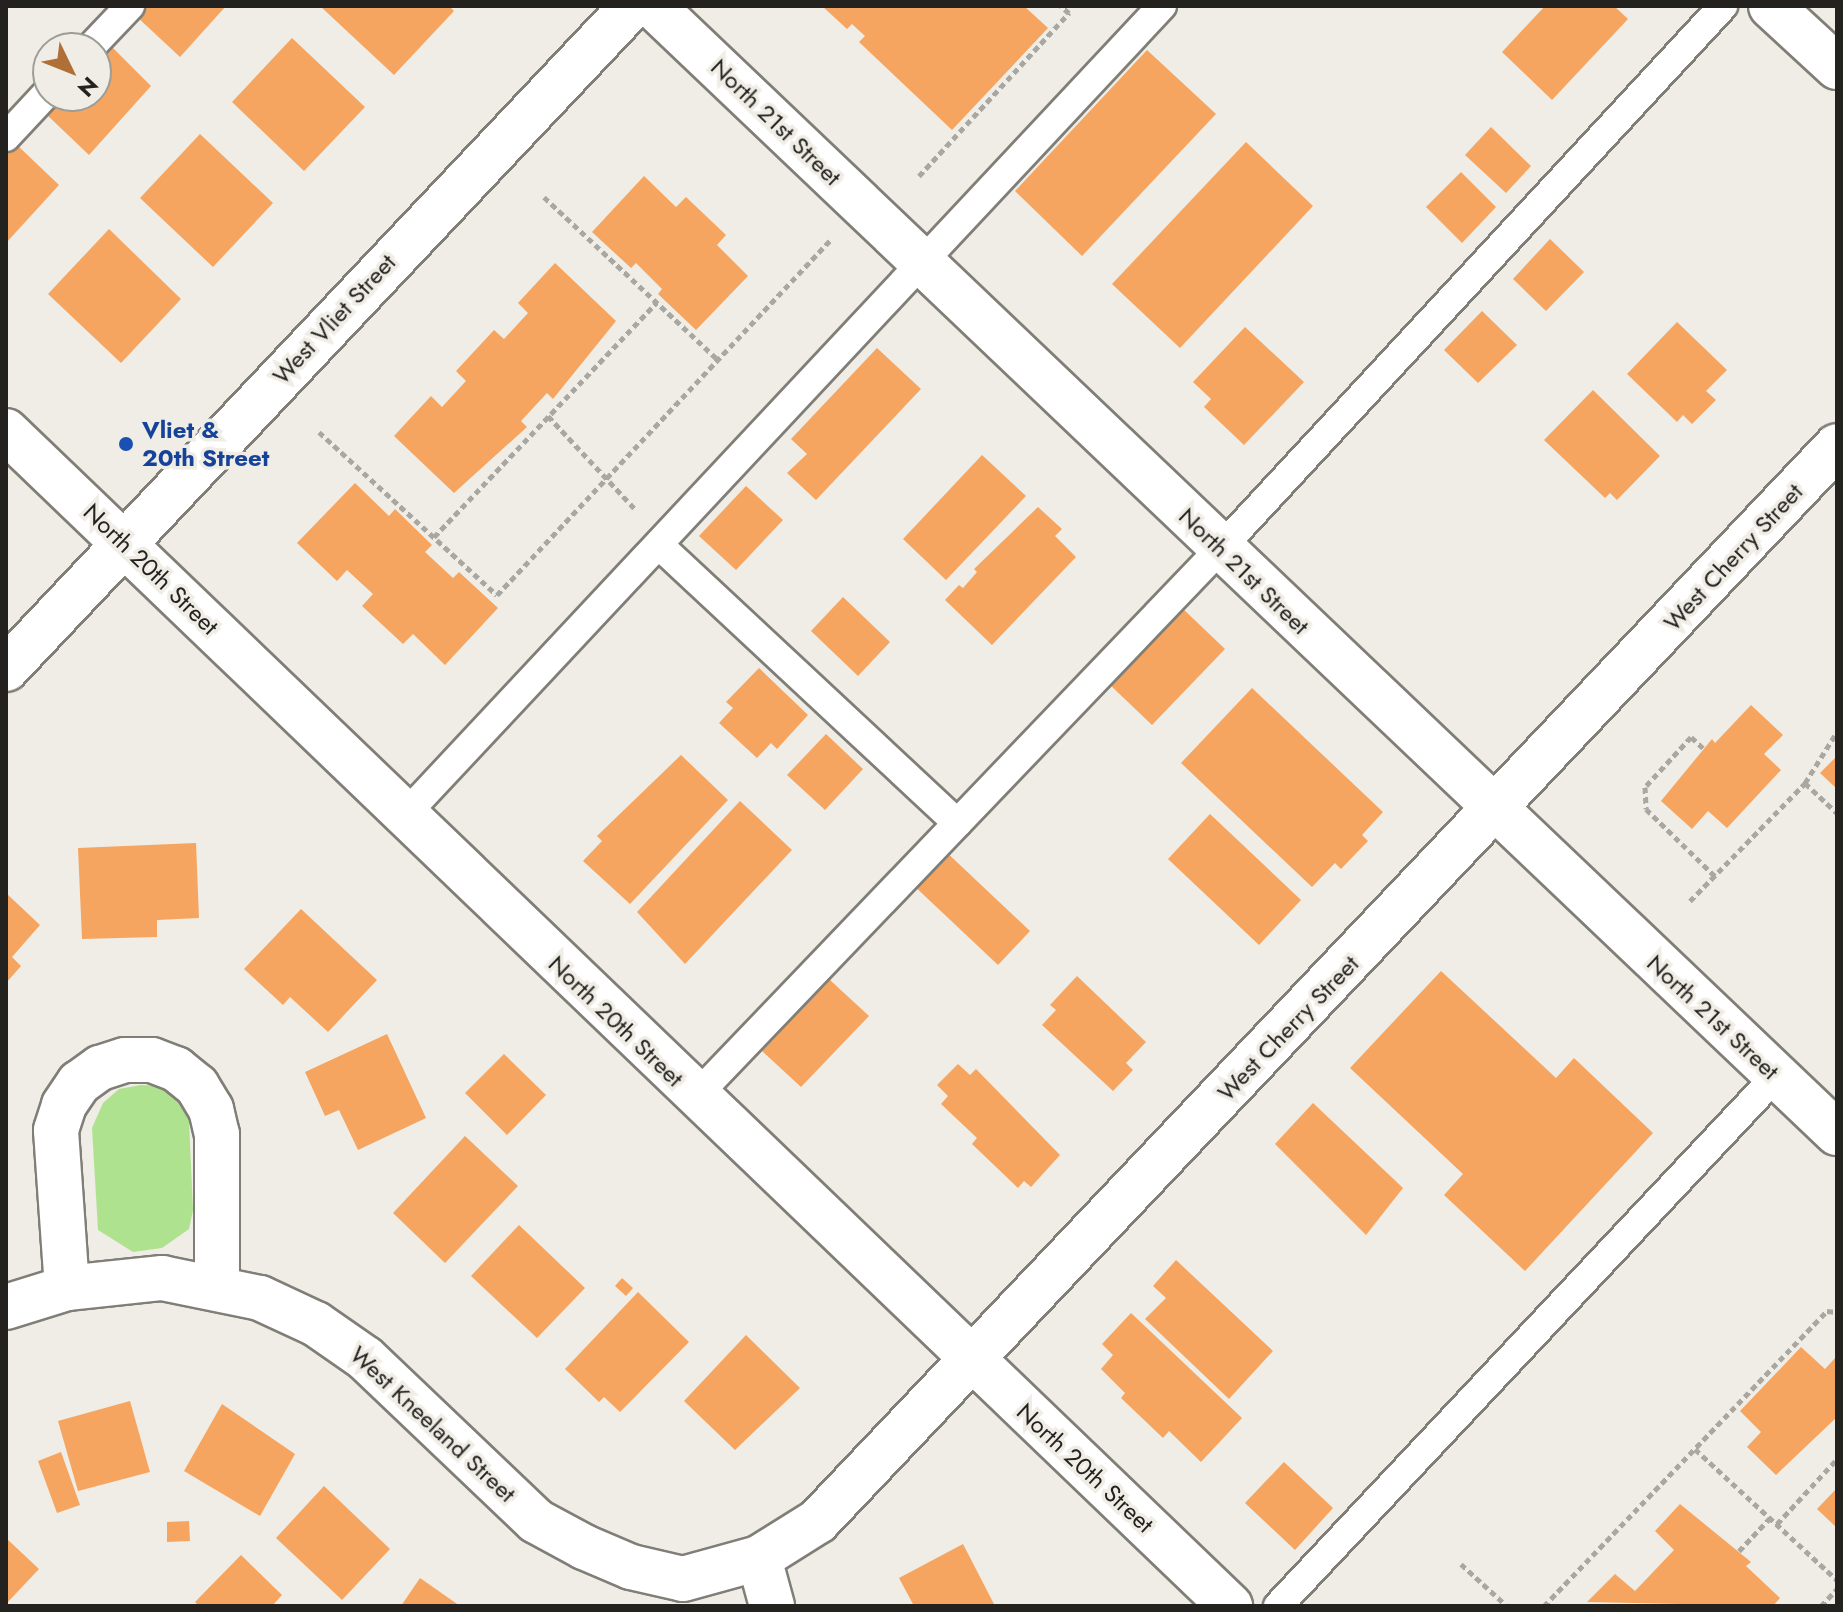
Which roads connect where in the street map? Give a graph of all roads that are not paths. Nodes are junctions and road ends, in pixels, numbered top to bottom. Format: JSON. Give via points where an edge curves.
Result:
{"nodes":[{"id":1,"x":130,"y":6,"type":"edge"},
{"id":2,"x":632,"y":6,"type":"edge"},
{"id":3,"x":653,"y":6,"type":"edge"},
{"id":4,"x":1162,"y":6,"type":"edge"},
{"id":5,"x":1723,"y":6,"type":"edge"},
{"id":6,"x":1771,"y":6,"type":"edge"},
{"id":7,"x":105,"y":32,"type":"edge"},
{"id":8,"x":1837,"y":67,"type":"edge"},
{"id":9,"x":32,"y":109,"type":"edge"},
{"id":10,"x":6,"y":137,"type":"edge"},
{"id":11,"x":923,"y":263,"type":"junction"},
{"id":12,"x":6,"y":431,"type":"edge"},
{"id":13,"x":1837,"y":446,"type":"edge"},
{"id":14,"x":662,"y":541,"type":"junction"},
{"id":15,"x":125,"y":543,"type":"junction"},
{"id":16,"x":1221,"y":548,"type":"junction"},
{"id":17,"x":6,"y":669,"type":"edge"},
{"id":18,"x":1495,"y":812,"type":"junction"},
{"id":19,"x":403,"y":817,"type":"junction"},
{"id":20,"x":957,"y":823,"type":"junction"},
{"id":21,"x":1776,"y":1076,"type":"junction"},
{"id":22,"x":695,"y":1097,"type":"junction"},
{"id":23,"x":1837,"y":1133,"type":"edge"},
{"id":24,"x":217,"y":1285,"type":"junction"},
{"id":25,"x":67,"y":1288,"type":"junction"},
{"id":26,"x":6,"y":1307,"type":"edge"},
{"id":27,"x":971,"y":1361,"type":"junction"},
{"id":28,"x":759,"y":1558,"type":"junction"},
{"id":29,"x":772,"y":1606,"type":"edge"},
{"id":30,"x":1230,"y":1606,"type":"edge"},
{"id":31,"x":1278,"y":1606,"type":"edge"}],
"edges":[{"from":1,"to":7,"type":"lane"},
{"from":2,"to":15,"type":"street","name":"West Vliet Street"},
{"from":3,"to":11,"type":"street","name":"North 21st Street"},
{"from":4,"to":11,"type":"lane"},
{"from":5,"to":16,"type":"lane"},
{"from":6,"to":8,"type":"street"},
{"from":9,"to":10,"type":"lane"},
{"from":11,"to":14,"type":"lane"},
{"from":11,"to":16,"type":"street","name":"North 21st Street"},
{"from":12,"to":15,"type":"street","name":"North 20th Street"},
{"from":13,"to":18,"type":"street","name":"West Cherry Street"},
{"from":14,"to":19,"type":"lane"},
{"from":14,"to":20,"type":"lane"},
{"from":15,"to":17,"type":"street","name":"West Vliet Street"},
{"from":15,"to":19,"type":"street","name":"North 20th Street"},
{"from":16,"to":18,"type":"street","name":"North 21st Street"},
{"from":16,"to":20,"type":"lane"},
{"from":18,"to":21,"type":"street","name":"North 21st Street"},
{"from":18,"to":27,"type":"street","name":"West Cherry Street"},
{"from":19,"to":22,"type":"street","name":"North 20th Street"},
{"from":20,"to":22,"type":"lane"},
{"from":21,"to":23,"type":"street","name":"North 21st Street"},
{"from":21,"to":31,"type":"lane"},
{"from":22,"to":27,"type":"street","name":"North 20th Street"},
{"from":24,"to":25,"type":"street","name":"West Kneeland Street","via":[[162,1278]]},
{"from":24,"to":25,"type":"street","via":[[217,1134],[211,1109],[197,1086],[176,1069],[152,1060],[125,1060],[100,1068],[79,1083],[56,1130]]},
{"from":24,"to":28,"type":"street","name":"West Kneeland Street","via":[[316,1324],[365,1358],[536,1521],[584,1547],[631,1567],[683,1579]]},
{"from":25,"to":26,"type":"street","name":"West Kneeland Street"},
{"from":27,"to":28,"type":"street","name":"West Cherry Street","via":[[818,1521]]},
{"from":27,"to":30,"type":"street","name":"North 20th Street"},
{"from":28,"to":29,"type":"street"}]}
